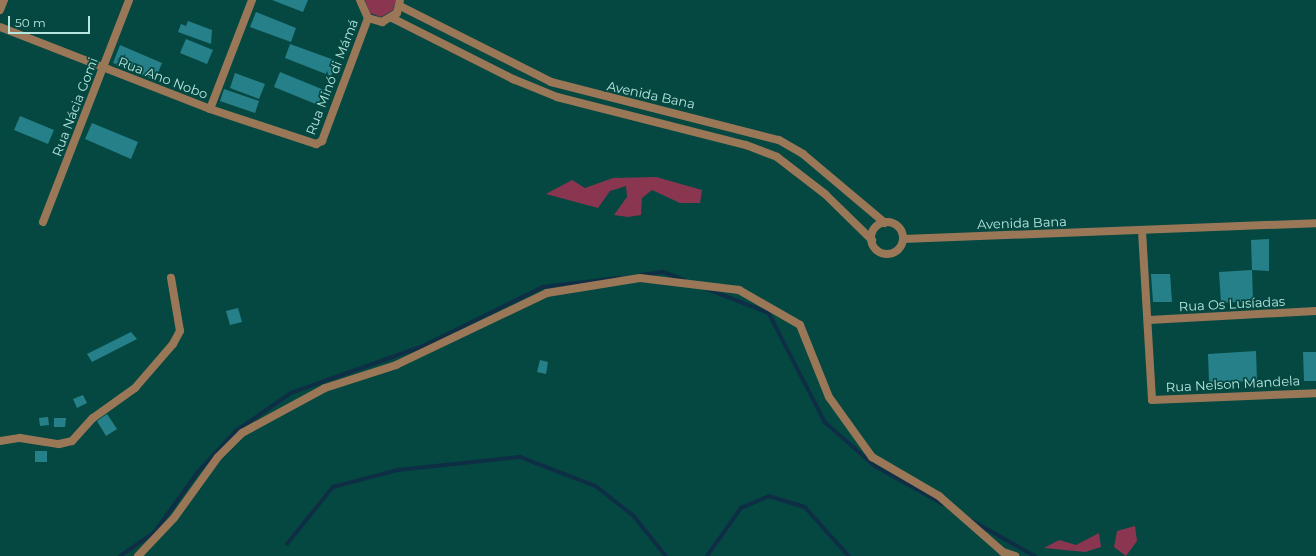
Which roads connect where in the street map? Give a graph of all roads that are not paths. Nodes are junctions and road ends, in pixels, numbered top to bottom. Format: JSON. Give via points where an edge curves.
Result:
{"nodes":[{"id":1,"x":4,"y":0,"type":"edge"},
{"id":2,"x":129,"y":0,"type":"edge"},
{"id":3,"x":252,"y":0,"type":"edge"},
{"id":4,"x":358,"y":1,"type":"edge"},
{"id":5,"x":400,"y":3,"type":"edge"},
{"id":6,"x":0,"y":10,"type":"edge"},
{"id":7,"x":368,"y":18,"type":"junction"},
{"id":8,"x":392,"y":18,"type":"junction"},
{"id":9,"x":0,"y":27,"type":"edge"},
{"id":10,"x":103,"y":68,"type":"junction"},
{"id":11,"x":210,"y":109,"type":"junction"},
{"id":12,"x":319,"y":144,"type":"joint"},
{"id":13,"x":43,"y":222,"type":"dead end"},
{"id":14,"x":885,"y":223,"type":"junction"},
{"id":15,"x":1316,"y":223,"type":"edge"},
{"id":16,"x":1142,"y":231,"type":"junction"},
{"id":17,"x":903,"y":238,"type":"junction"},
{"id":18,"x":872,"y":240,"type":"junction"},
{"id":19,"x":171,"y":278,"type":"dead end"},
{"id":20,"x":1316,"y":311,"type":"edge"},
{"id":21,"x":1149,"y":320,"type":"junction"},
{"id":22,"x":1316,"y":393,"type":"edge"},
{"id":23,"x":0,"y":441,"type":"edge"},
{"id":24,"x":138,"y":556,"type":"edge"},
{"id":25,"x":1015,"y":556,"type":"edge"}],
"edges":[{"from":1,"to":6,"type":"street"},
{"from":2,"to":10,"type":"street","name":"Rua Nácia Gomi"},
{"from":3,"to":11,"type":"street"},
{"from":4,"to":7,"type":"street"},
{"from":5,"to":8,"type":"street"},
{"from":5,"to":14,"type":"street","name":"Avenida Bana","via":[[551,82],[779,140],[803,154]]},
{"from":7,"to":8,"type":"street","via":[[382,22]]},
{"from":7,"to":12,"type":"street","name":"Rua Minó di Mámá"},
{"from":8,"to":18,"type":"street","name":"Avenida Bana","via":[[513,79],[557,96],[746,145],[777,157],[825,194]]},
{"from":9,"to":10,"type":"street","name":"Rua Ano Nobo"},
{"from":10,"to":11,"type":"street","name":"Rua Ano Nobo"},
{"from":10,"to":13,"type":"street","name":"Rua Nácia Gomi"},
{"from":11,"to":12,"type":"street","name":"Rua Ano Nobo"},
{"from":14,"to":17,"type":"street","via":[[895,224]]},
{"from":14,"to":18,"type":"street","via":[[875,228]]},
{"from":15,"to":16,"type":"street","name":"Avenida Bana"},
{"from":16,"to":17,"type":"street","name":"Avenida Bana"},
{"from":16,"to":21,"type":"street"},
{"from":17,"to":18,"type":"street","via":[[900,247],[888,254],[875,248]]},
{"from":19,"to":23,"type":"street","via":[[180,331],[173,344],[135,388],[93,418],[72,441],[59,444],[20,438]]},
{"from":20,"to":21,"type":"street","name":"Rua Os Lusíadas"},
{"from":21,"to":22,"type":"street","name":"Rua Nelson Mandela","via":[[1152,400]]},
{"from":24,"to":25,"type":"street","via":[[174,518],[218,457],[242,433],[325,388],[396,365],[547,293],[640,278],[739,290],[800,324],[829,397],[872,457],[939,496],[1003,552]]}]}
